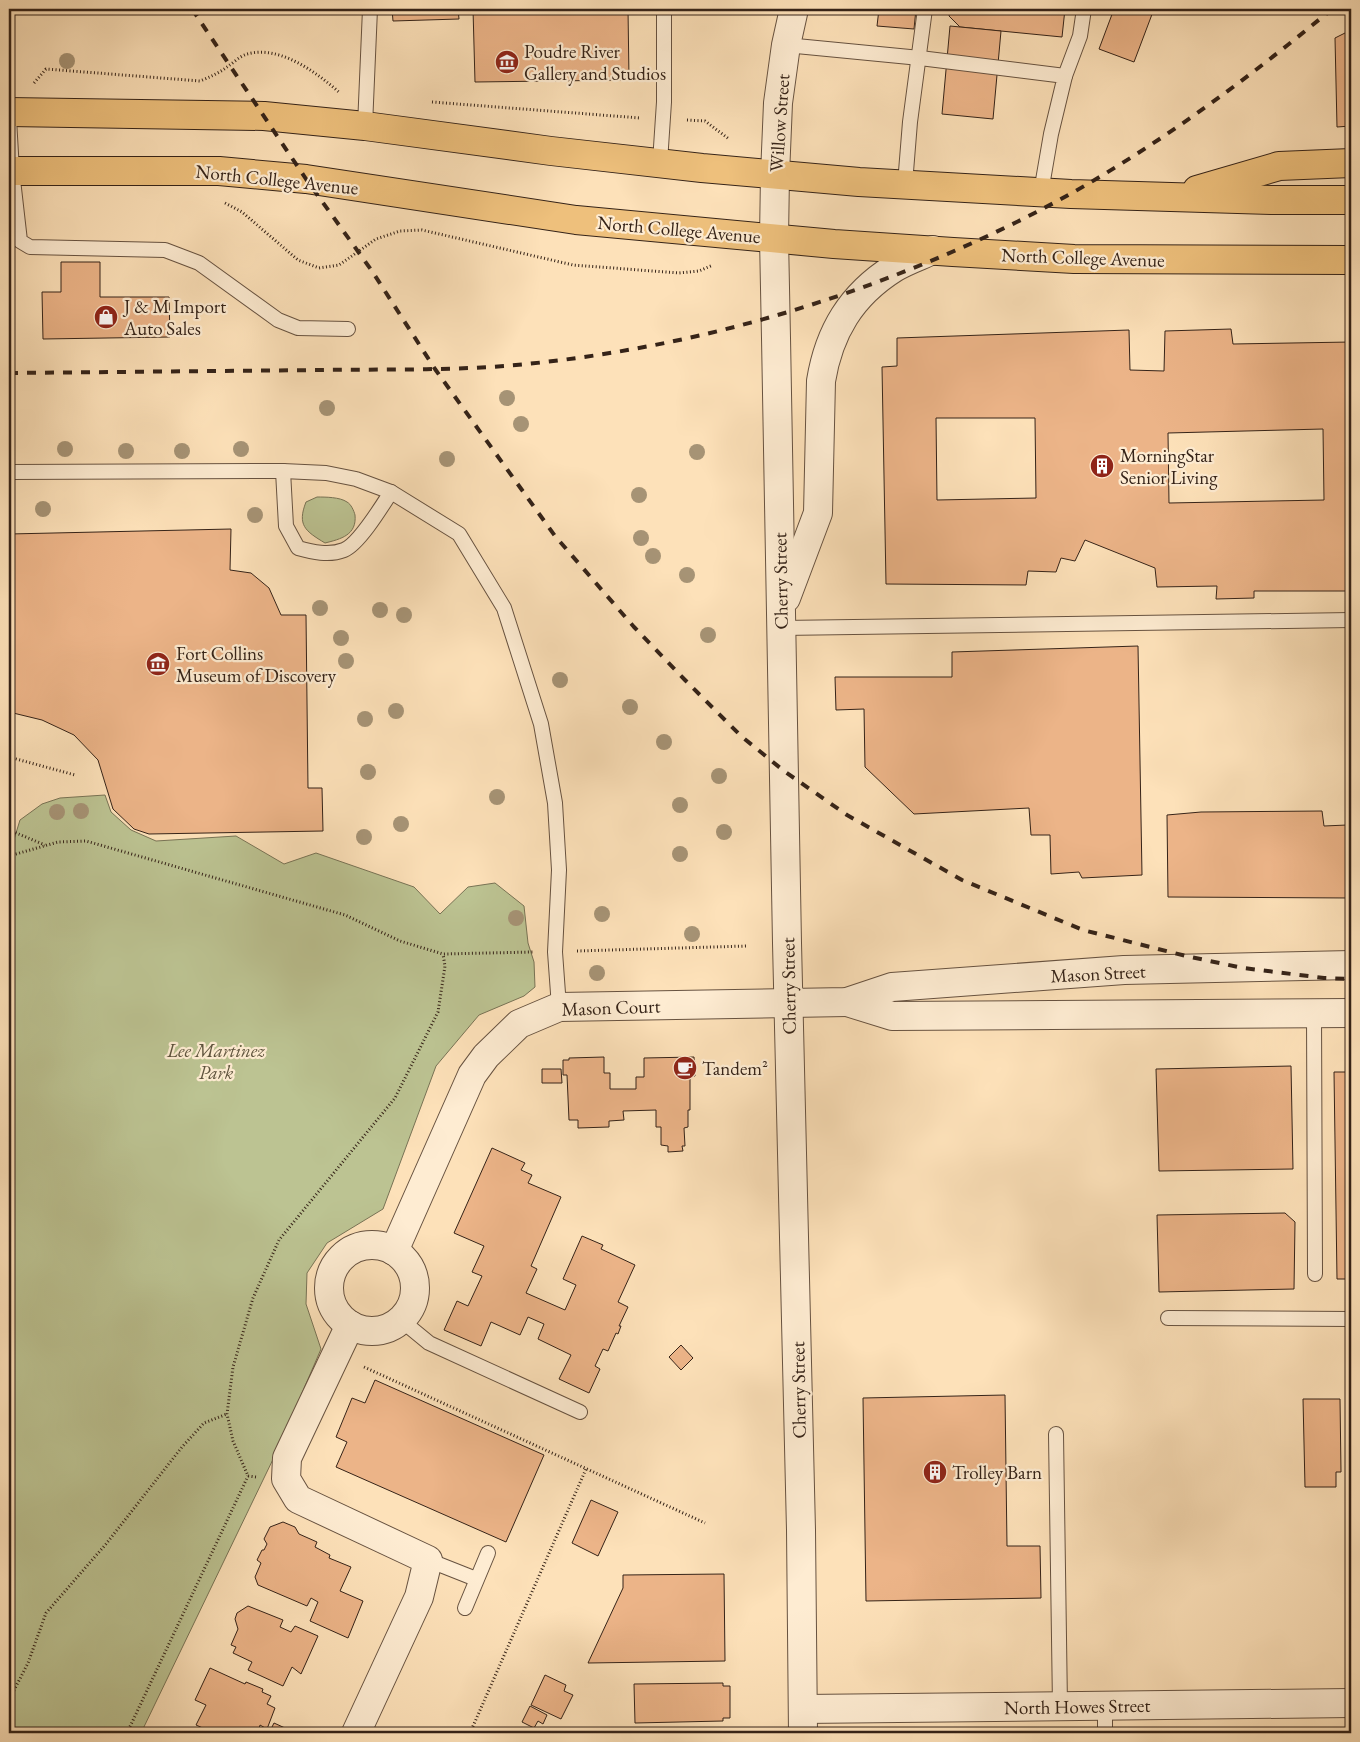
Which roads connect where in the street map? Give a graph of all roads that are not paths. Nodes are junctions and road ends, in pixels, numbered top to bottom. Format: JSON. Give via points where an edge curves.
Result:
{"nodes":[{"id":1,"x":370,"y":9,"type":"edge"},
{"id":2,"x":664,"y":9,"type":"edge"},
{"id":3,"x":794,"y":9,"type":"edge"},
{"id":4,"x":925,"y":9,"type":"edge"},
{"id":5,"x":1084,"y":9,"type":"edge"},
{"id":6,"x":786,"y":45,"type":"junction"},
{"id":7,"x":920,"y":58,"type":"junction"},
{"id":8,"x":1065,"y":76,"type":"junction"},
{"id":9,"x":9,"y":112,"type":"edge"},
{"id":10,"x":9,"y":119,"type":"edge"},
{"id":11,"x":365,"y":126,"type":"junction"},
{"id":12,"x":660,"y":162,"type":"junction"},
{"id":13,"x":1351,"y":163,"type":"edge"},
{"id":14,"x":10,"y":171,"type":"edge"},
{"id":15,"x":775,"y":174,"type":"junction"},
{"id":16,"x":905,"y":184,"type":"junction"},
{"id":17,"x":1041,"y":192,"type":"junction"},
{"id":18,"x":1176,"y":196,"type":"junction"},
{"id":19,"x":1351,"y":200,"type":"edge"},
{"id":20,"x":774,"y":238,"type":"junction"},
{"id":21,"x":933,"y":250,"type":"junction"},
{"id":22,"x":1351,"y":260,"type":"edge"},
{"id":23,"x":348,"y":328,"type":"dead end"},
{"id":24,"x":283,"y":470,"type":"junction"},
{"id":25,"x":9,"y":472,"type":"edge"},
{"id":26,"x":391,"y":492,"type":"junction"},
{"id":27,"x":781,"y":620,"type":"junction"},
{"id":28,"x":1351,"y":620,"type":"edge"},
{"id":29,"x":1351,"y":965,"type":"edge"},
{"id":30,"x":847,"y":1002,"type":"junction"},
{"id":31,"x":789,"y":1003,"type":"junction"},
{"id":32,"x":559,"y":1007,"type":"junction"},
{"id":33,"x":1314,"y":1013,"type":"junction"},
{"id":34,"x":1351,"y":1013,"type":"edge"},
{"id":35,"x":394,"y":1251,"type":"junction"},
{"id":36,"x":1315,"y":1274,"type":"dead end"},
{"id":37,"x":1168,"y":1318,"type":"dead end"},
{"id":38,"x":1351,"y":1319,"type":"edge"},
{"id":39,"x":401,"y":1320,"type":"junction"},
{"id":40,"x":350,"y":1325,"type":"junction"},
{"id":41,"x":580,"y":1412,"type":"dead end"},
{"id":42,"x":1056,"y":1434,"type":"dead end"},
{"id":43,"x":488,"y":1553,"type":"dead end"},
{"id":44,"x":428,"y":1560,"type":"junction"},
{"id":45,"x":476,"y":1579,"type":"junction"},
{"id":46,"x":465,"y":1608,"type":"dead end"},
{"id":47,"x":1351,"y":1703,"type":"edge"},
{"id":48,"x":1060,"y":1706,"type":"junction"},
{"id":49,"x":1105,"y":1706,"type":"junction"},
{"id":50,"x":803,"y":1721,"type":"edge"},
{"id":51,"x":356,"y":1733,"type":"edge"},
{"id":52,"x":1105,"y":1733,"type":"edge"}],
"edges":[{"from":1,"to":11,"type":"lane"},
{"from":2,"to":12,"type":"lane"},
{"from":3,"to":6,"type":"street","name":"Willow Street"},
{"from":4,"to":7,"type":"lane"},
{"from":5,"to":8,"type":"lane","via":[[1080,36]]},
{"from":6,"to":7,"type":"lane"},
{"from":6,"to":15,"type":"street","name":"Willow Street","via":[[778,103]]},
{"from":7,"to":8,"type":"lane"},
{"from":7,"to":16,"type":"lane"},
{"from":8,"to":17,"type":"lane"},
{"from":9,"to":11,"type":"highway","via":[[264,116]]},
{"from":10,"to":14,"type":"lane"},
{"from":11,"to":12,"type":"highway"},
{"from":12,"to":15,"type":"highway"},
{"from":13,"to":18,"type":"highway","via":[[1278,166]]},
{"from":14,"to":20,"type":"highway","name":"North College Avenue","via":[[219,171],[306,179],[576,220]]},
{"from":14,"to":23,"type":"lane","via":[[20,241],[30,247],[165,250],[199,263],[278,320],[298,328]]},
{"from":15,"to":16,"type":"highway"},
{"from":15,"to":20,"type":"street","name":"Willow Street"},
{"from":16,"to":17,"type":"highway"},
{"from":17,"to":18,"type":"highway"},
{"from":18,"to":19,"type":"highway"},
{"from":20,"to":21,"type":"highway","name":"North College Avenue"},
{"from":20,"to":27,"type":"street","name":"Cherry Street"},
{"from":21,"to":22,"type":"highway","name":"North College Avenue","via":[[1074,259]]},
{"from":21,"to":27,"type":"street","via":[[895,267],[871,284],[841,320],[830,342],[821,382],[818,513]]},
{"from":24,"to":25,"type":"lane"},
{"from":24,"to":26,"type":"lane","via":[[356,479]]},
{"from":24,"to":26,"type":"lane","via":[[286,526],[298,548],[319,554],[345,550],[364,532]]},
{"from":26,"to":32,"type":"lane","via":[[459,534],[504,608],[541,724],[555,803],[558,870],[555,952]]},
{"from":27,"to":28,"type":"lane"},
{"from":27,"to":31,"type":"street","name":"Cherry Street"},
{"from":29,"to":30,"type":"street","name":"Mason Street","via":[[1124,970],[892,987]]},
{"from":30,"to":31,"type":"street","name":"Mason Street"},
{"from":30,"to":33,"type":"street","name":"Mason Street","via":[[892,1016]]},
{"from":31,"to":32,"type":"street","name":"Mason Court"},
{"from":31,"to":50,"type":"street","name":"Cherry Street"},
{"from":32,"to":35,"type":"street","name":"Mason Court","via":[[519,1024],[486,1056],[472,1075]]},
{"from":33,"to":34,"type":"street","name":"Mason Street"},
{"from":33,"to":36,"type":"lane"},
{"from":35,"to":39,"type":"street","via":[[410,1268],[415,1282],[410,1308]]},
{"from":35,"to":40,"type":"street","via":[[380,1246],[356,1248],[334,1267],[329,1284],[330,1299],[339,1316]]},
{"from":37,"to":38,"type":"lane"},
{"from":39,"to":40,"type":"street","via":[[379,1331]]},
{"from":39,"to":41,"type":"lane","via":[[430,1343]]},
{"from":40,"to":44,"type":"street","via":[[287,1458],[286,1480],[298,1499]]},
{"from":42,"to":48,"type":"lane"},
{"from":43,"to":45,"type":"lane"},
{"from":44,"to":45,"type":"lane"},
{"from":44,"to":51,"type":"street","via":[[419,1597]]},
{"from":45,"to":46,"type":"lane"},
{"from":47,"to":49,"type":"street","name":"North Howes Street"},
{"from":48,"to":49,"type":"street","name":"North Howes Street"},
{"from":48,"to":50,"type":"street","name":"North Howes Street"},
{"from":49,"to":52,"type":"lane"}]}
